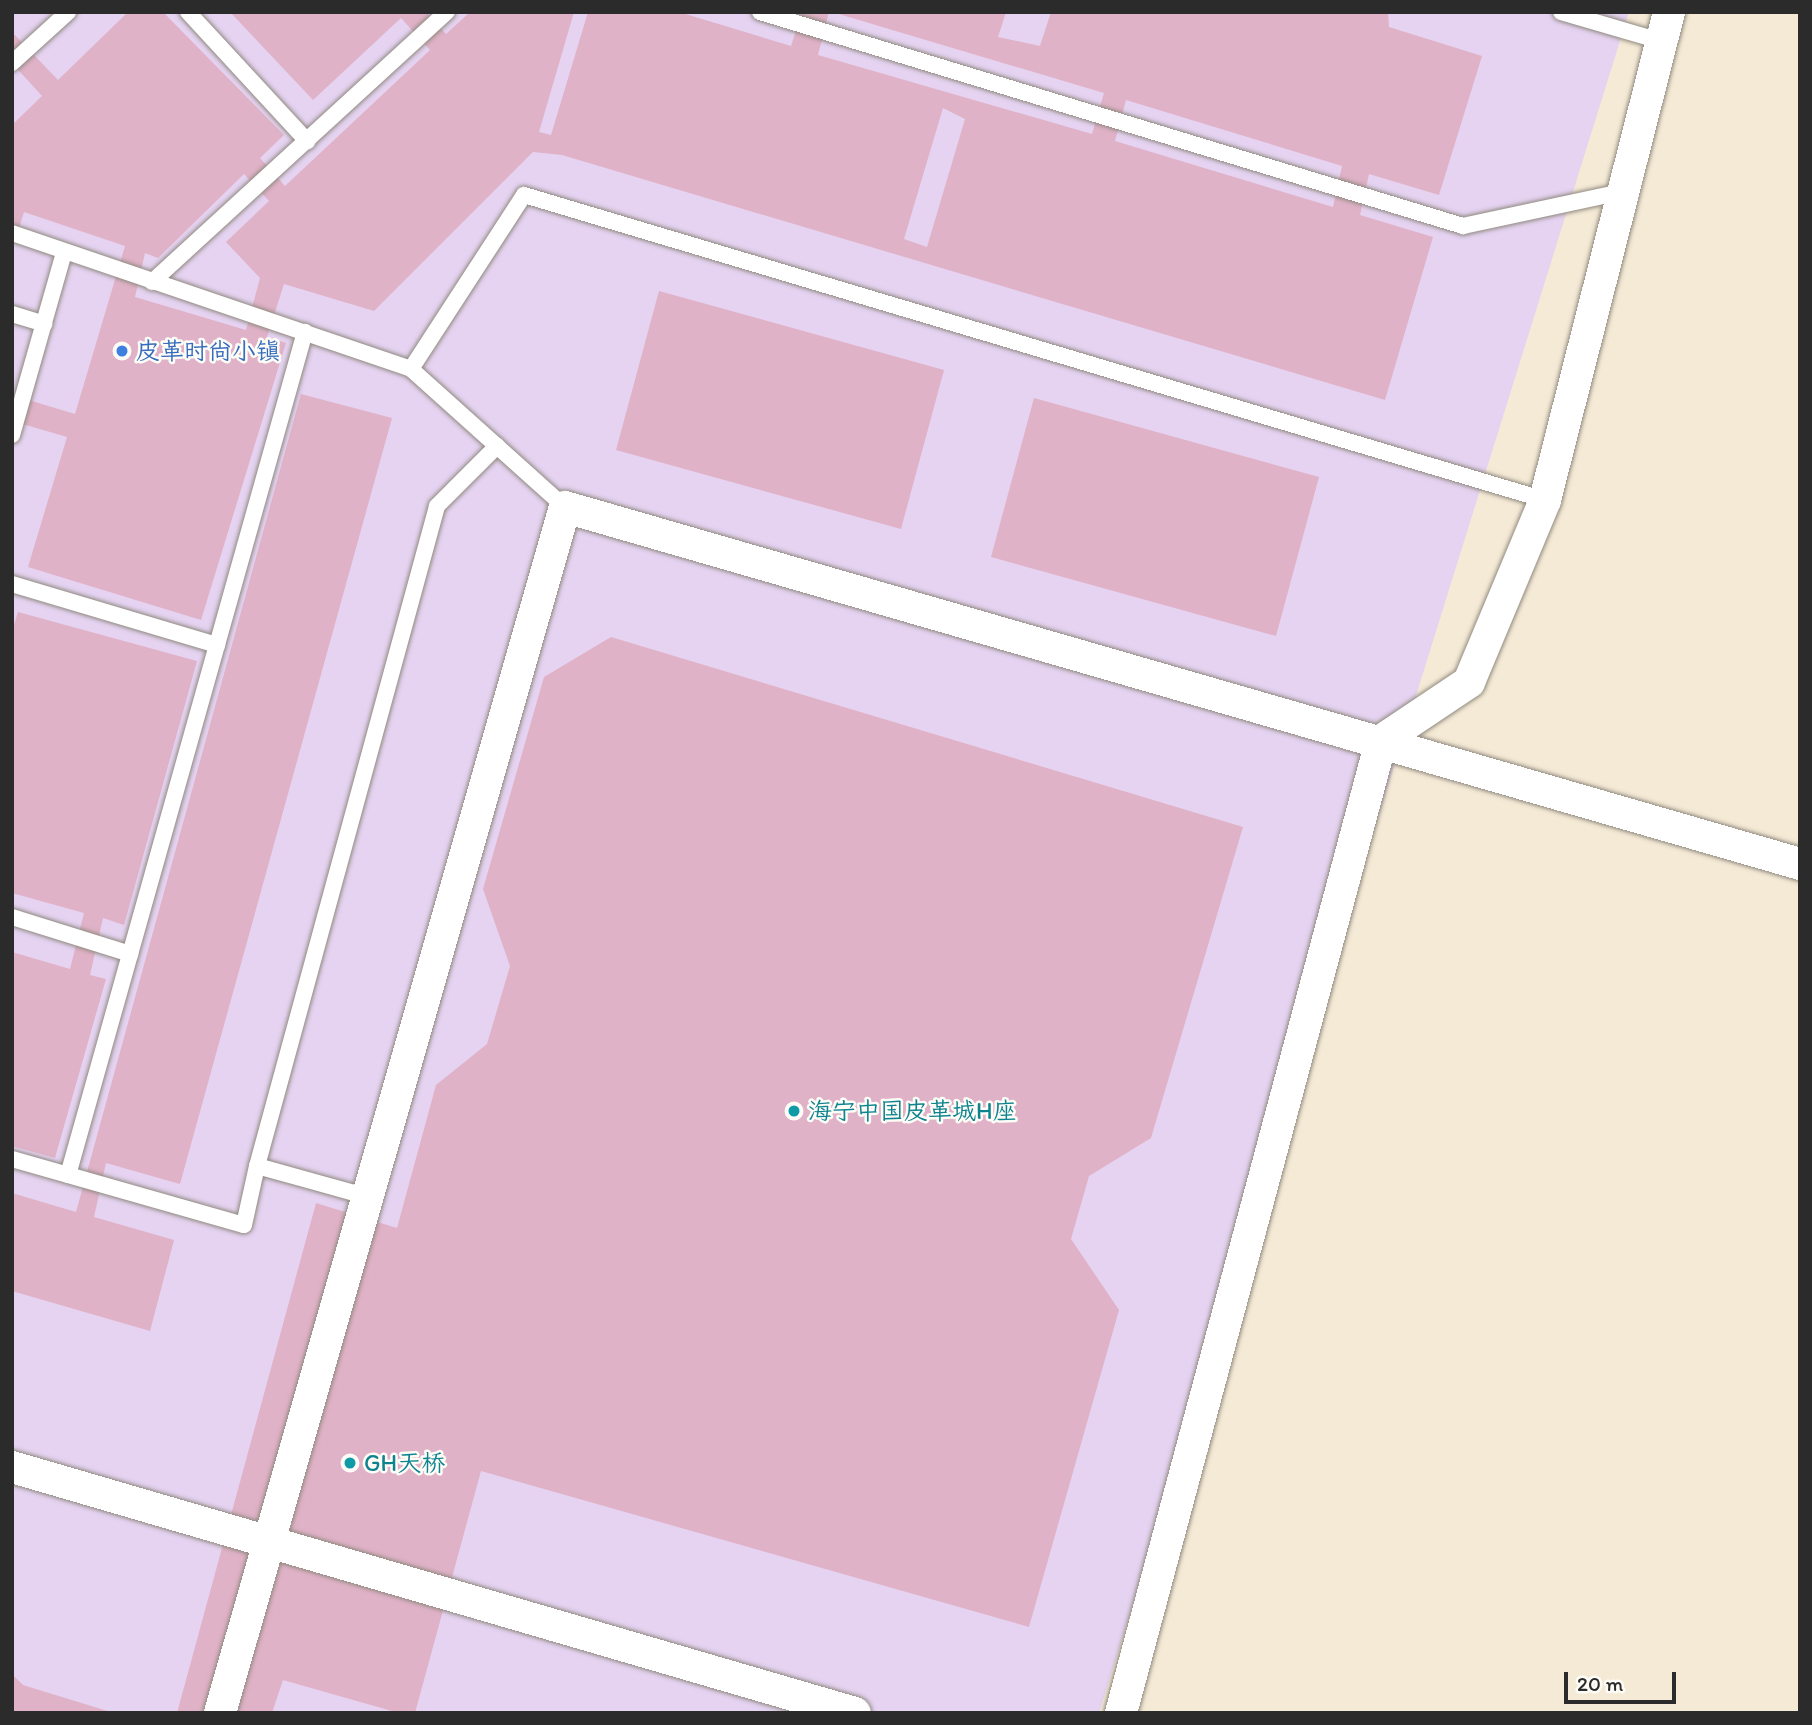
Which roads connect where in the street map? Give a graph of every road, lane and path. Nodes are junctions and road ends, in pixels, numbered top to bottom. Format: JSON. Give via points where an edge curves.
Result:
{"nodes":[{"id":1,"x":68,"y":12,"type":"edge"},
{"id":2,"x":188,"y":12,"type":"edge"},
{"id":3,"x":447,"y":12,"type":"edge"},
{"id":4,"x":760,"y":12,"type":"edge"},
{"id":5,"x":1560,"y":12,"type":"edge"},
{"id":6,"x":1665,"y":27,"type":"edge"},
{"id":7,"x":12,"y":63,"type":"edge"},
{"id":8,"x":307,"y":141,"type":"junction"},
{"id":9,"x":1622,"y":192,"type":"junction"},
{"id":10,"x":12,"y":233,"type":"edge"},
{"id":11,"x":64,"y":252,"type":"junction"},
{"id":12,"x":152,"y":282,"type":"junction"},
{"id":13,"x":12,"y":314,"type":"edge"},
{"id":14,"x":44,"y":324,"type":"junction"},
{"id":15,"x":305,"y":332,"type":"junction"},
{"id":16,"x":411,"y":369,"type":"junction"},
{"id":17,"x":12,"y":436,"type":"edge"},
{"id":18,"x":497,"y":446,"type":"junction"},
{"id":19,"x":1545,"y":500,"type":"junction"},
{"id":20,"x":565,"y":507,"type":"junction"},
{"id":21,"x":12,"y":584,"type":"edge"},
{"id":22,"x":217,"y":645,"type":"junction"},
{"id":23,"x":1381,"y":741,"type":"junction"},
{"id":24,"x":1800,"y":864,"type":"edge"},
{"id":25,"x":12,"y":916,"type":"edge"},
{"id":26,"x":130,"y":954,"type":"junction"},
{"id":27,"x":12,"y":1159,"type":"edge"},
{"id":28,"x":257,"y":1166,"type":"junction"},
{"id":29,"x":68,"y":1175,"type":"junction"},
{"id":30,"x":369,"y":1197,"type":"junction"},
{"id":31,"x":12,"y":1467,"type":"edge"},
{"id":32,"x":271,"y":1544,"type":"junction"},
{"id":33,"x":220,"y":1713,"type":"edge"},
{"id":34,"x":855,"y":1713,"type":"edge"},
{"id":35,"x":1121,"y":1713,"type":"edge"}],
"edges":[{"from":1,"to":7,"type":"lane"},
{"from":2,"to":8,"type":"lane"},
{"from":3,"to":8,"type":"lane"},
{"from":4,"to":9,"type":"lane","via":[[1463,226]]},
{"from":5,"to":6,"type":"lane"},
{"from":6,"to":9,"type":"street"},
{"from":8,"to":12,"type":"lane"},
{"from":9,"to":19,"type":"street"},
{"from":10,"to":11,"type":"lane"},
{"from":11,"to":12,"type":"lane"},
{"from":11,"to":14,"type":"lane"},
{"from":12,"to":15,"type":"lane"},
{"from":13,"to":14,"type":"lane"},
{"from":14,"to":17,"type":"lane"},
{"from":15,"to":16,"type":"lane"},
{"from":15,"to":22,"type":"lane"},
{"from":16,"to":18,"type":"lane"},
{"from":16,"to":19,"type":"lane","via":[[524,195]]},
{"from":18,"to":20,"type":"lane"},
{"from":18,"to":28,"type":"lane","via":[[437,506]]},
{"from":19,"to":23,"type":"street","via":[[1469,682]]},
{"from":20,"to":23,"type":"street"},
{"from":20,"to":30,"type":"street"},
{"from":21,"to":22,"type":"lane"},
{"from":22,"to":26,"type":"lane"},
{"from":23,"to":24,"type":"street"},
{"from":23,"to":35,"type":"street"},
{"from":25,"to":26,"type":"lane"},
{"from":26,"to":29,"type":"lane"},
{"from":27,"to":29,"type":"lane"},
{"from":28,"to":29,"type":"lane","via":[[244,1226]]},
{"from":28,"to":30,"type":"lane"},
{"from":30,"to":32,"type":"street"},
{"from":31,"to":32,"type":"street"},
{"from":32,"to":33,"type":"street"},
{"from":32,"to":34,"type":"street"}]}
